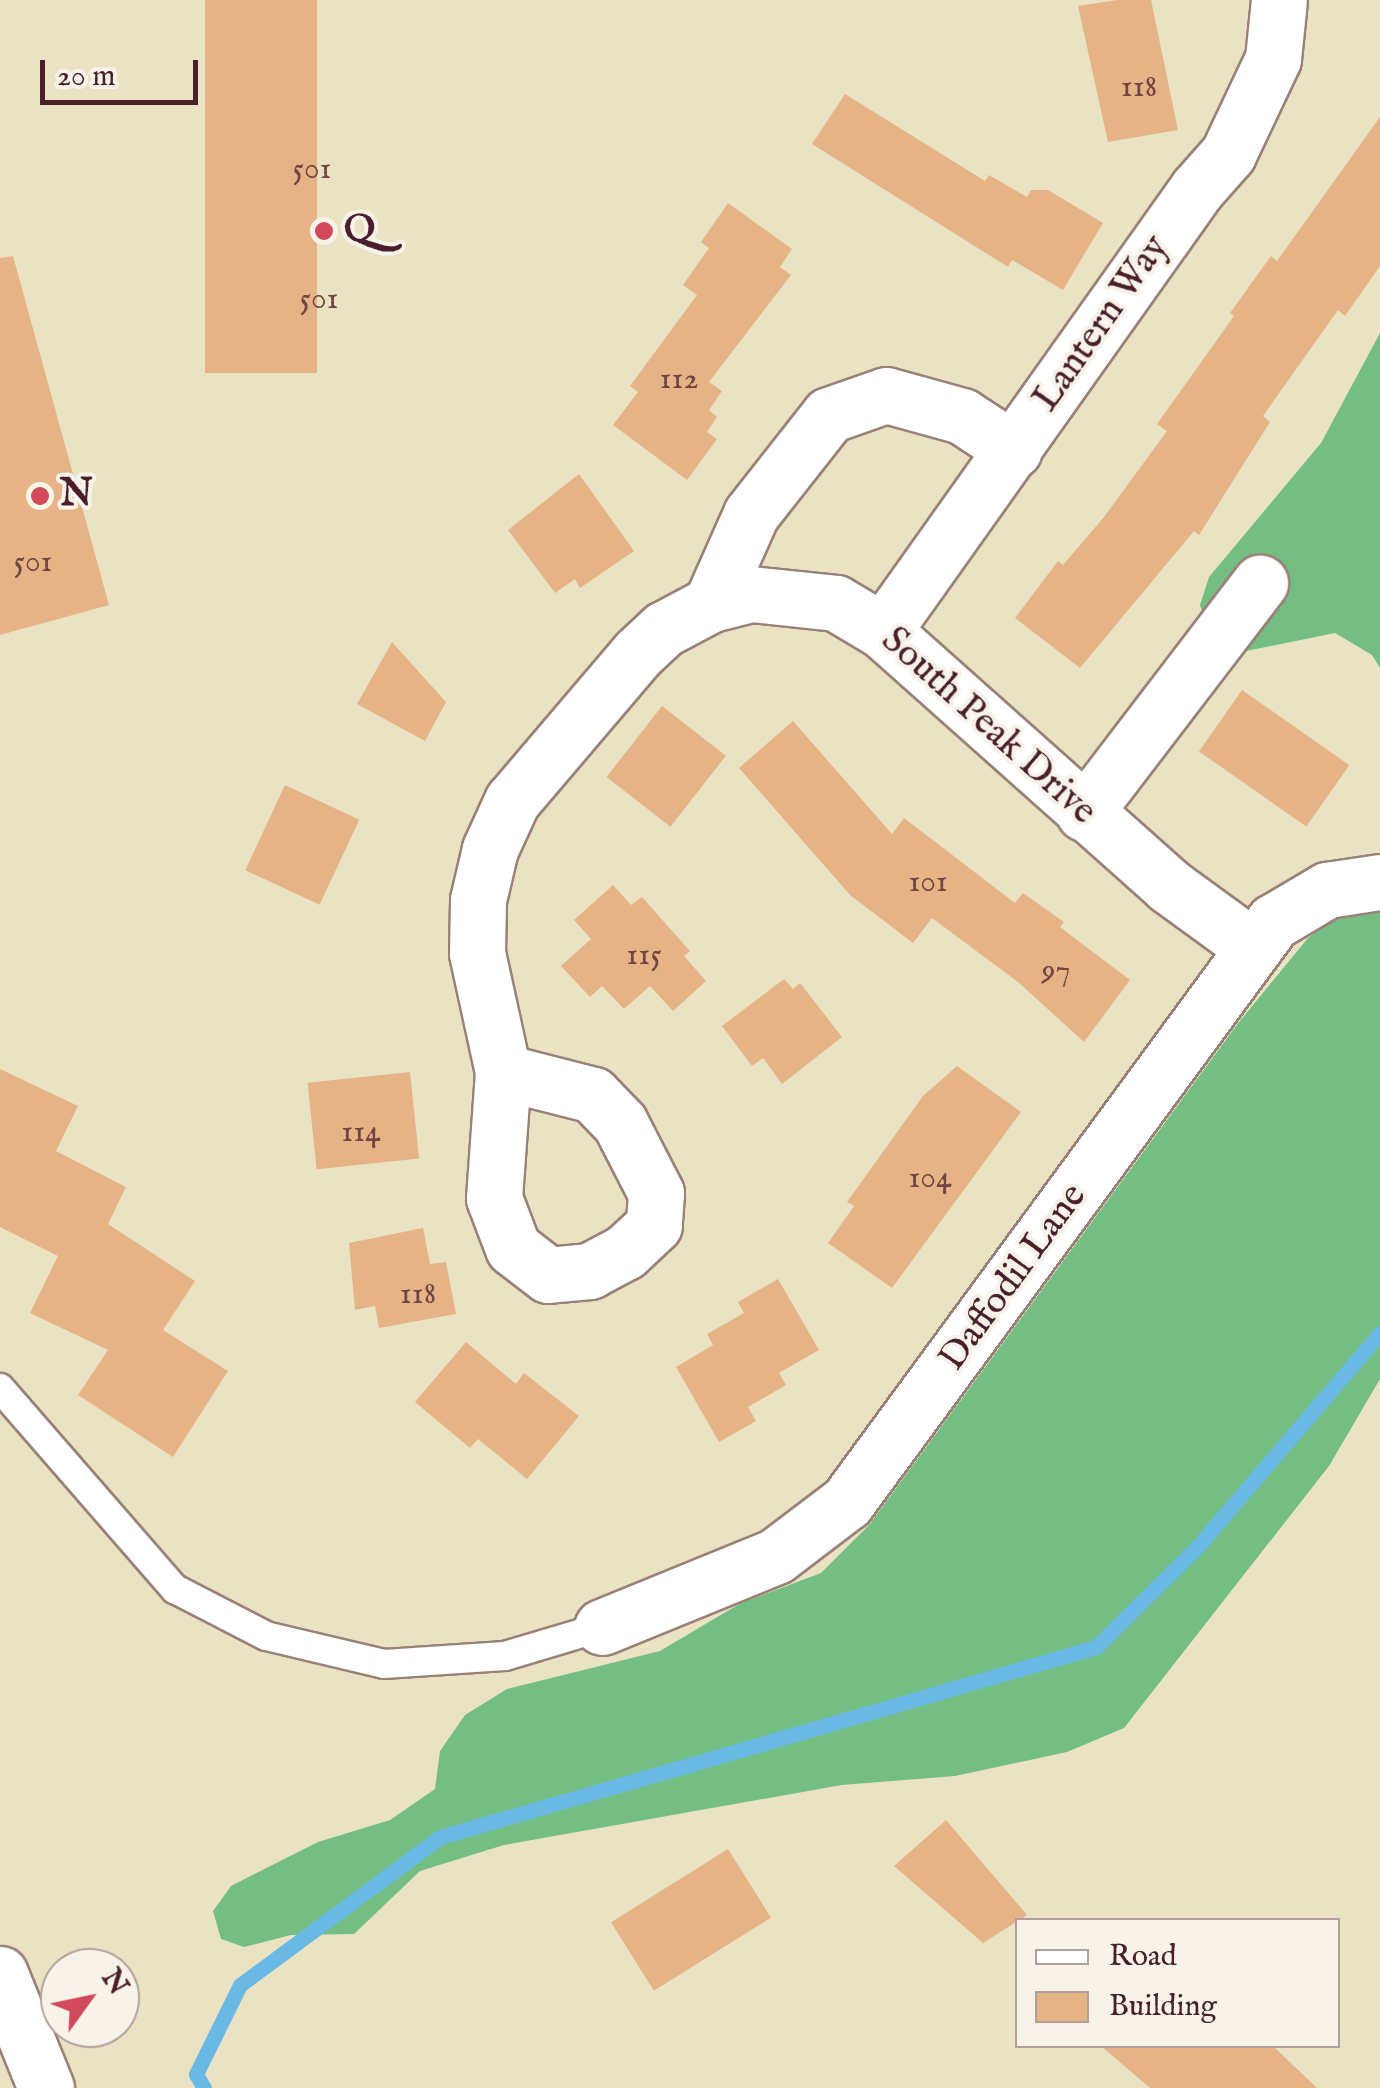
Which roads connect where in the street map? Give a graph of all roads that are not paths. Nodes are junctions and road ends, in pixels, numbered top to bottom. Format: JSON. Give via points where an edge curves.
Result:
{"nodes":[{"id":1,"x":1279,"y":0,"type":"edge"},
{"id":2,"x":1014,"y":450,"type":"junction"},
{"id":3,"x":1260,"y":583,"type":"dead end"},
{"id":4,"x":711,"y":604,"type":"junction"},
{"id":5,"x":883,"y":631,"type":"junction"},
{"id":6,"x":1084,"y":813,"type":"junction"},
{"id":7,"x":1380,"y":882,"type":"edge"},
{"id":8,"x":1254,"y":948,"type":"junction"},
{"id":9,"x":503,"y":1072,"type":"dead end"},
{"id":10,"x":0,"y":1388,"type":"edge"},
{"id":11,"x":602,"y":1627,"type":"joint"},
{"id":12,"x":0,"y":1974,"type":"edge"},
{"id":13,"x":46,"y":2088,"type":"edge"}],
"edges":[{"from":1,"to":2,"type":"main road","name":"Lantern Way","via":[[1272,60],[1228,154]]},
{"from":2,"to":4,"type":"main road","via":[[962,416],[886,395],[829,415],[751,514]]},
{"from":2,"to":5,"type":"main road","name":"Lantern Way"},
{"from":3,"to":6,"type":"main road"},
{"from":4,"to":5,"type":"main road","name":"South Peak Drive","via":[[751,594],[792,595],[836,603]]},
{"from":4,"to":9,"type":"main road","name":"South Peak Drive","via":[[664,629],[638,654],[512,801],[490,849],[476,953]]},
{"from":5,"to":6,"type":"main road","name":"South Peak Drive"},
{"from":6,"to":8,"type":"main road","name":"South Peak Drive"},
{"from":7,"to":8,"type":"main road","name":"Daffodil Lane","via":[[1326,890],[1297,904]]},
{"from":8,"to":11,"type":"main road","name":"Daffodil Lane","via":[[846,1502],[776,1556]]},
{"from":10,"to":11,"type":"lane","via":[[175,1589],[266,1636],[384,1664],[505,1656]]},
{"from":12,"to":13,"type":"main road"}]}
